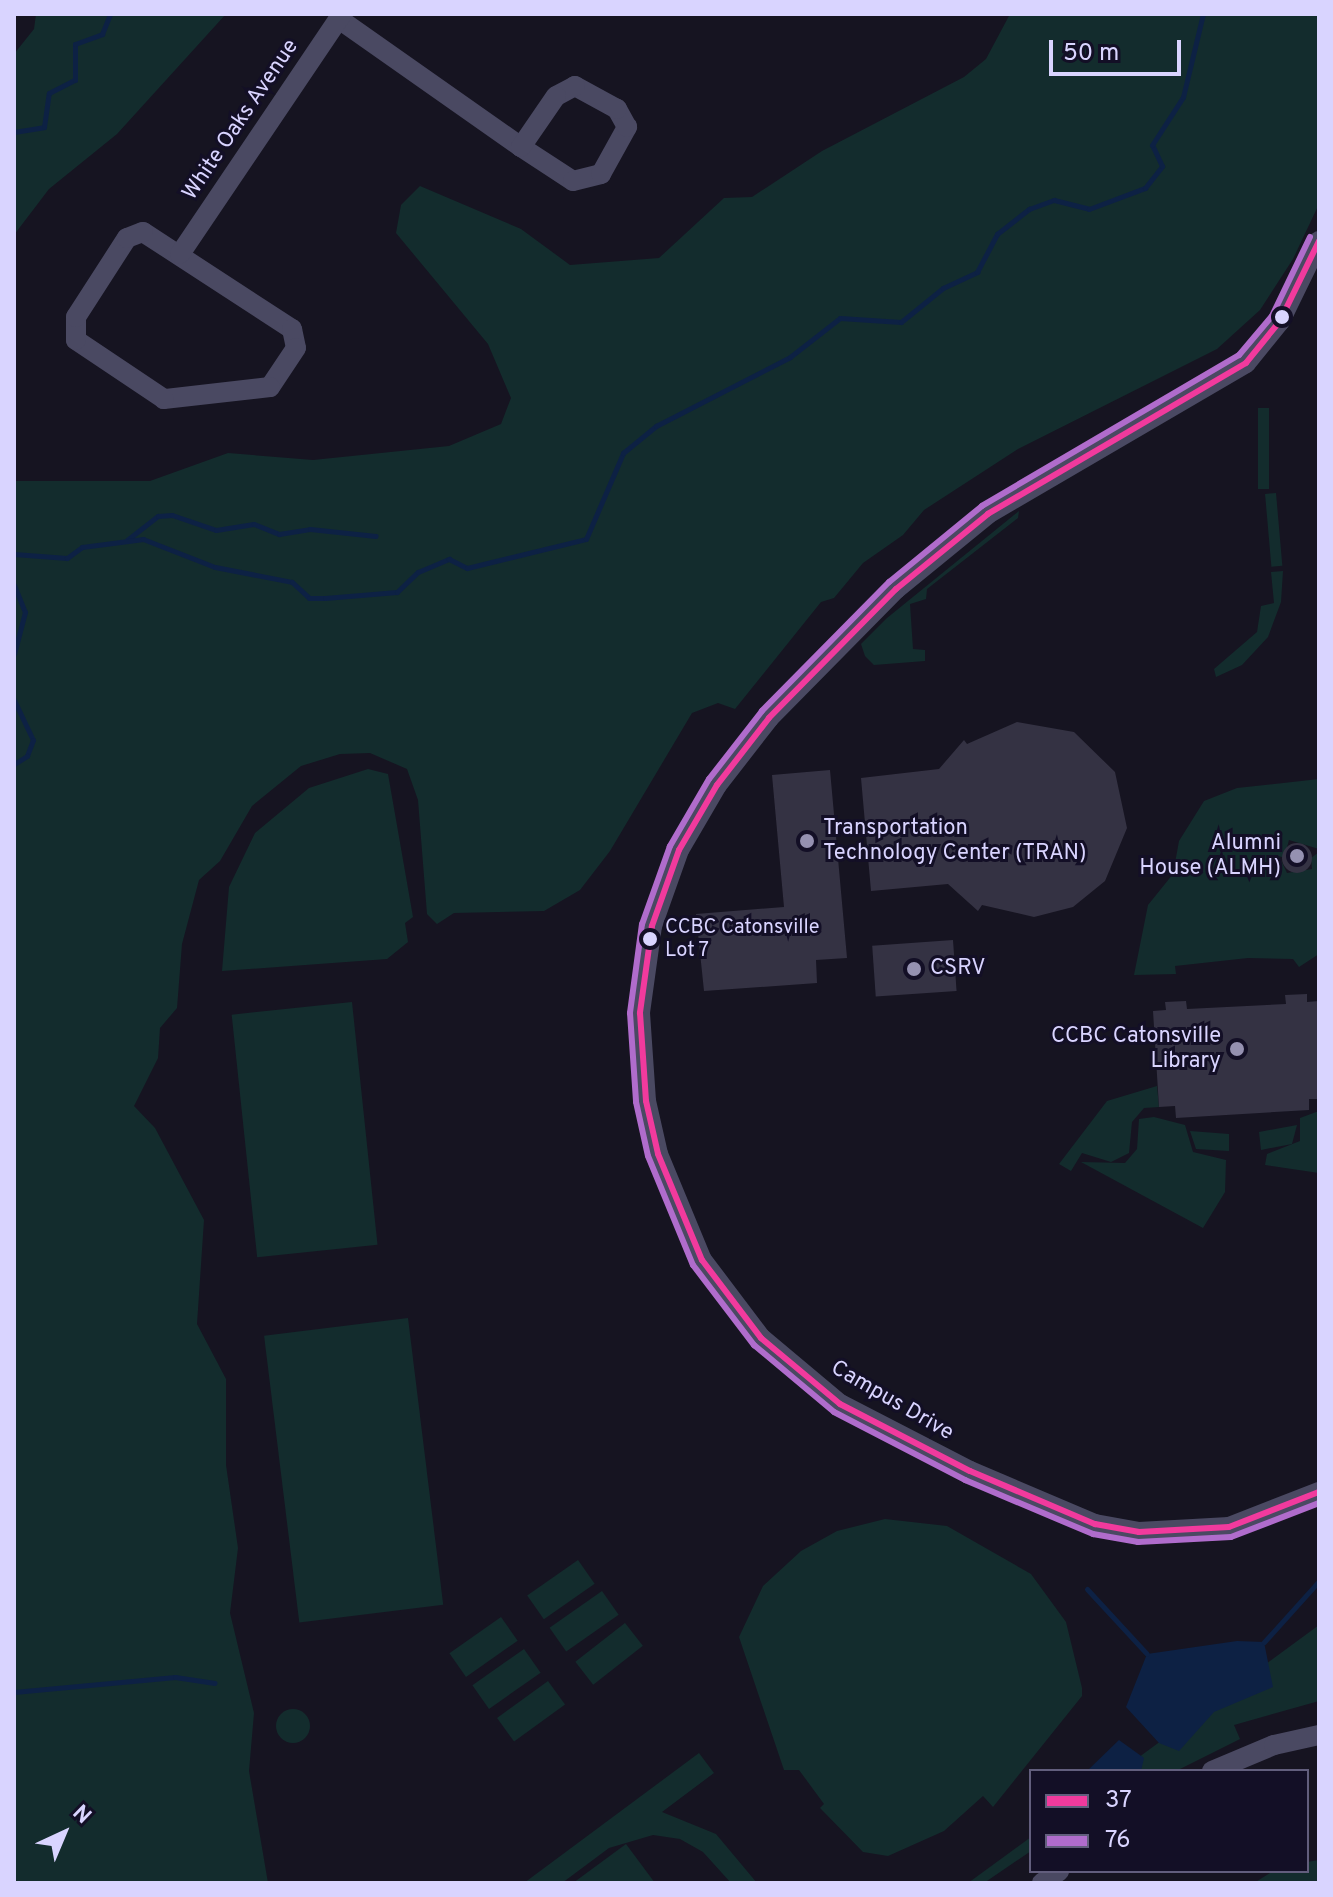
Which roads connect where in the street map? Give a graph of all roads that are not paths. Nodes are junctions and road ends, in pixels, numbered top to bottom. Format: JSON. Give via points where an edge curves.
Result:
{"nodes":[{"id":1,"x":341,"y":16,"type":"edge"},
{"id":2,"x":521,"y":147,"type":"junction"},
{"id":3,"x":1319,"y":241,"type":"edge"},
{"id":4,"x":180,"y":254,"type":"junction"},
{"id":5,"x":1319,"y":1492,"type":"edge"},
{"id":6,"x":1319,"y":1735,"type":"edge"},
{"id":7,"x":1217,"y":1769,"type":"edge"}],
"edges":[{"from":1,"to":2,"type":"street"},
{"from":1,"to":4,"type":"street","name":"White Oaks Avenue"},
{"from":2,"to":2,"type":"street","via":[[556,96],[575,86],[617,109],[627,127],[601,174],[583,182]]},
{"from":3,"to":5,"type":"street","name":"Campus Drive","via":[[1280,321],[1246,363],[988,514],[885,599],[769,718],[717,785],[679,850],[652,926],[640,1013],[646,1101],[658,1154],[702,1260],[761,1338],[840,1404],[997,1484],[1095,1524],[1139,1532],[1229,1527]]},
{"from":4,"to":4,"type":"street","via":[[292,329],[296,348],[270,387],[164,399],[76,340],[76,317],[127,238],[143,232]]},
{"from":6,"to":7,"type":"street","via":[[1274,1745]]}]}
